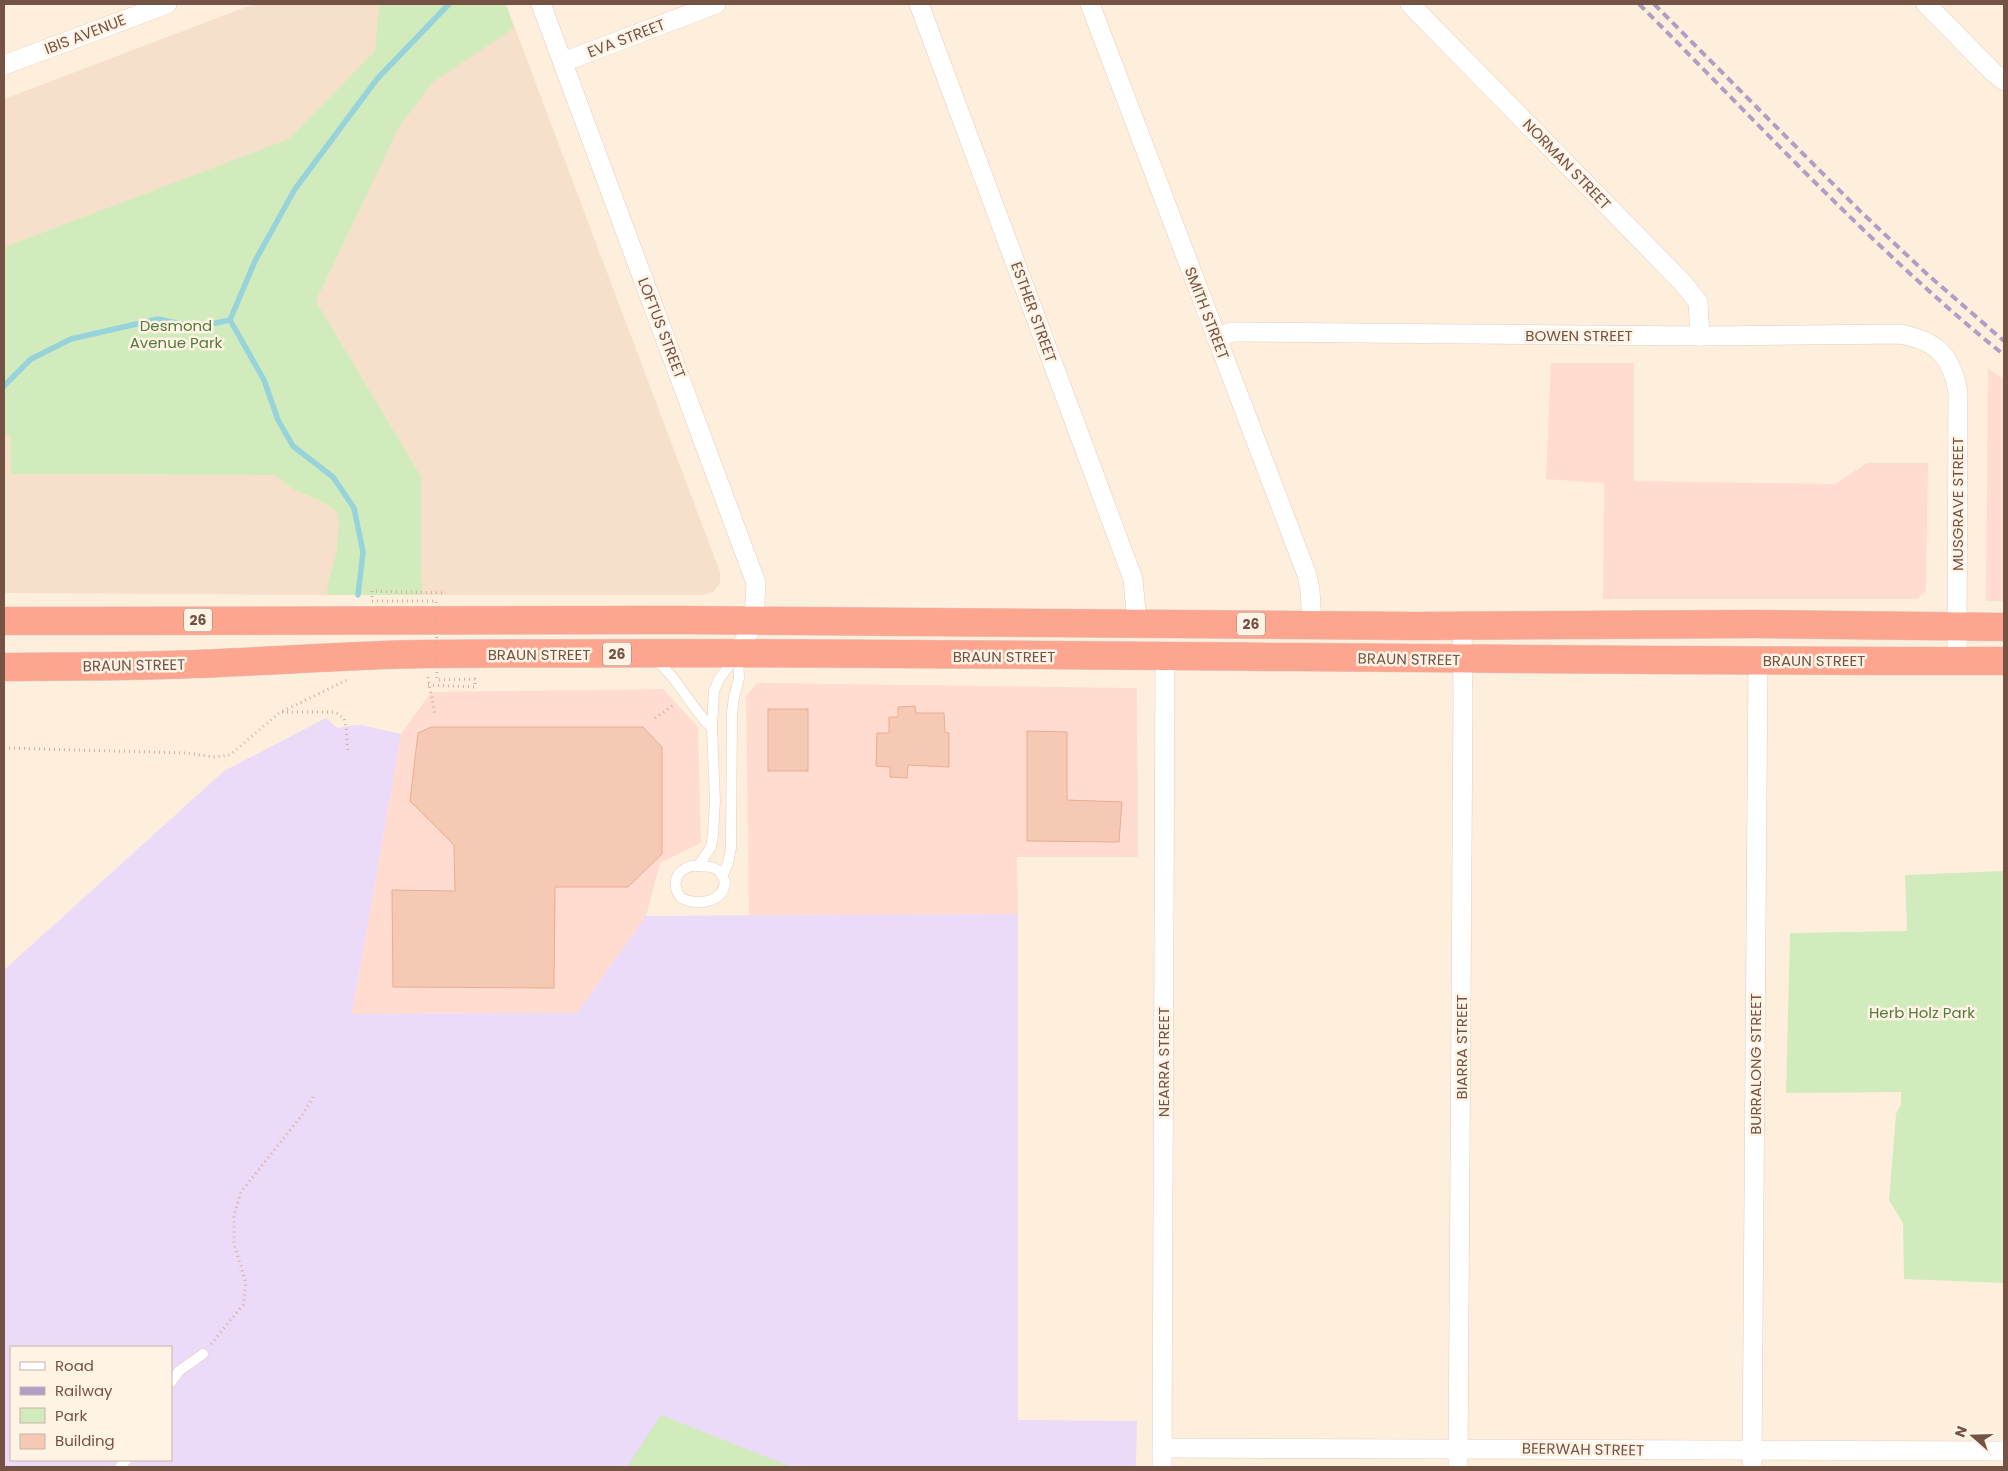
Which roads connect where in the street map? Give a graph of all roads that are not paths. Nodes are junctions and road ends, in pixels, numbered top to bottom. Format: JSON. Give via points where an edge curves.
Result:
{"nodes":[{"id":1,"x":167,"y":4,"type":"edge"},
{"id":2,"x":541,"y":4,"type":"edge"},
{"id":3,"x":716,"y":4,"type":"edge"},
{"id":4,"x":919,"y":4,"type":"edge"},
{"id":5,"x":1090,"y":4,"type":"edge"},
{"id":6,"x":1410,"y":4,"type":"edge"},
{"id":7,"x":1926,"y":4,"type":"edge"},
{"id":8,"x":563,"y":62,"type":"junction"},
{"id":9,"x":4,"y":65,"type":"edge"},
{"id":10,"x":2004,"y":81,"type":"edge"},
{"id":11,"x":1700,"y":336,"type":"junction"},
{"id":12,"x":1216,"y":338,"type":"junction"},
{"id":13,"x":1939,"y":351,"type":"joint"},
{"id":14,"x":4,"y":621,"type":"edge"},
{"id":15,"x":754,"y":621,"type":"junction"},
{"id":16,"x":1137,"y":623,"type":"junction"},
{"id":17,"x":1312,"y":625,"type":"junction"},
{"id":18,"x":1462,"y":626,"type":"junction"},
{"id":19,"x":1956,"y":627,"type":"junction"},
{"id":20,"x":2004,"y":627,"type":"edge"},
{"id":21,"x":648,"y":654,"type":"junction"},
{"id":22,"x":738,"y":654,"type":"junction"},
{"id":23,"x":1165,"y":658,"type":"junction"},
{"id":24,"x":1463,"y":660,"type":"junction"},
{"id":25,"x":1758,"y":660,"type":"junction"},
{"id":26,"x":1957,"y":662,"type":"junction"},
{"id":27,"x":2004,"y":662,"type":"edge"},
{"id":28,"x":4,"y":667,"type":"edge"},
{"id":29,"x":712,"y":728,"type":"junction"},
{"id":30,"x":698,"y":866,"type":"junction"},
{"id":31,"x":723,"y":875,"type":"junction"},
{"id":32,"x":203,"y":1354,"type":"road end"},
{"id":33,"x":172,"y":1381,"type":"edge"},
{"id":34,"x":1162,"y":1448,"type":"junction"},
{"id":35,"x":1458,"y":1448,"type":"junction"},
{"id":36,"x":2004,"y":1451,"type":"edge"},
{"id":37,"x":1752,"y":1459,"type":"edge"},
{"id":38,"x":1162,"y":1467,"type":"edge"},
{"id":39,"x":1458,"y":1467,"type":"edge"}],
"edges":[{"from":1,"to":9,"type":"street","name":"IBIS AVENUE"},
{"from":2,"to":8,"type":"street","name":"LOFTUS STREET"},
{"from":3,"to":8,"type":"street","name":"EVA STREET"},
{"from":4,"to":16,"type":"street","name":"ESTHER STREET","via":[[1133,579]]},
{"from":5,"to":12,"type":"street","name":"SMITH STREET"},
{"from":6,"to":11,"type":"street","name":"NORMAN STREET","via":[[1683,283],[1698,302]]},
{"from":7,"to":10,"type":"street"},
{"from":8,"to":15,"type":"street","name":"LOFTUS STREET","via":[[756,582]]},
{"from":11,"to":12,"type":"street","name":"BOWEN STREET","via":[[1232,332]]},
{"from":11,"to":13,"type":"street","name":"BOWEN STREET","via":[[1900,334],[1915,337]]},
{"from":12,"to":17,"type":"street","name":"SMITH STREET","via":[[1307,575]]},
{"from":13,"to":19,"type":"street","name":"MUSGRAVE STREET","via":[[1948,359],[1958,392]]},
{"from":14,"to":15,"type":"highway","number":"26"},
{"from":15,"to":16,"type":"highway","number":"26"},
{"from":15,"to":22,"type":"street","name":"LOFTUS STREET"},
{"from":16,"to":17,"type":"highway","number":"26"},
{"from":17,"to":18,"type":"highway","number":"26"},
{"from":18,"to":19,"type":"highway","number":"26","via":[[1756,624]]},
{"from":18,"to":24,"type":"street","name":"BIARRA STREET"},
{"from":19,"to":20,"type":"highway","number":"26"},
{"from":19,"to":26,"type":"street","name":"MUSGRAVE STREET"},
{"from":21,"to":22,"type":"highway","name":"BRAUN STREET","number":"26"},
{"from":21,"to":28,"type":"highway","name":"BRAUN STREET","number":"26","via":[[387,655],[165,665]]},
{"from":21,"to":29,"type":"lane","via":[[667,669]]},
{"from":22,"to":23,"type":"highway","name":"BRAUN STREET","number":"26"},
{"from":22,"to":29,"type":"lane","via":[[714,691]]},
{"from":22,"to":31,"type":"lane","via":[[739,679],[732,713],[731,848]]},
{"from":23,"to":24,"type":"highway","name":"BRAUN STREET","number":"26"},
{"from":23,"to":34,"type":"street","name":"NEARRA STREET"},
{"from":24,"to":25,"type":"highway","name":"BRAUN STREET","number":"26"},
{"from":24,"to":35,"type":"street","name":"BIARRA STREET"},
{"from":25,"to":26,"type":"highway","name":"BRAUN STREET","number":"26"},
{"from":25,"to":37,"type":"street","name":"BURRALONG STREET"},
{"from":26,"to":27,"type":"highway","name":"BRAUN STREET","number":"26"},
{"from":29,"to":30,"type":"lane","via":[[713,835],[710,847]]},
{"from":30,"to":31,"type":"lane","via":[[713,866]]},
{"from":30,"to":31,"type":"lane","via":[[684,868],[676,878],[677,892],[687,901],[716,899],[725,888]]},
{"from":32,"to":33,"type":"lane","via":[[179,1371]]},
{"from":34,"to":35,"type":"street","name":"BEERWAH STREET"},
{"from":34,"to":38,"type":"street","name":"NEARRA STREET"},
{"from":35,"to":37,"type":"street","name":"BEERWAH STREET"},
{"from":35,"to":39,"type":"street","name":"BIARRA STREET"},
{"from":36,"to":37,"type":"street","name":"BEERWAH STREET"}]}
